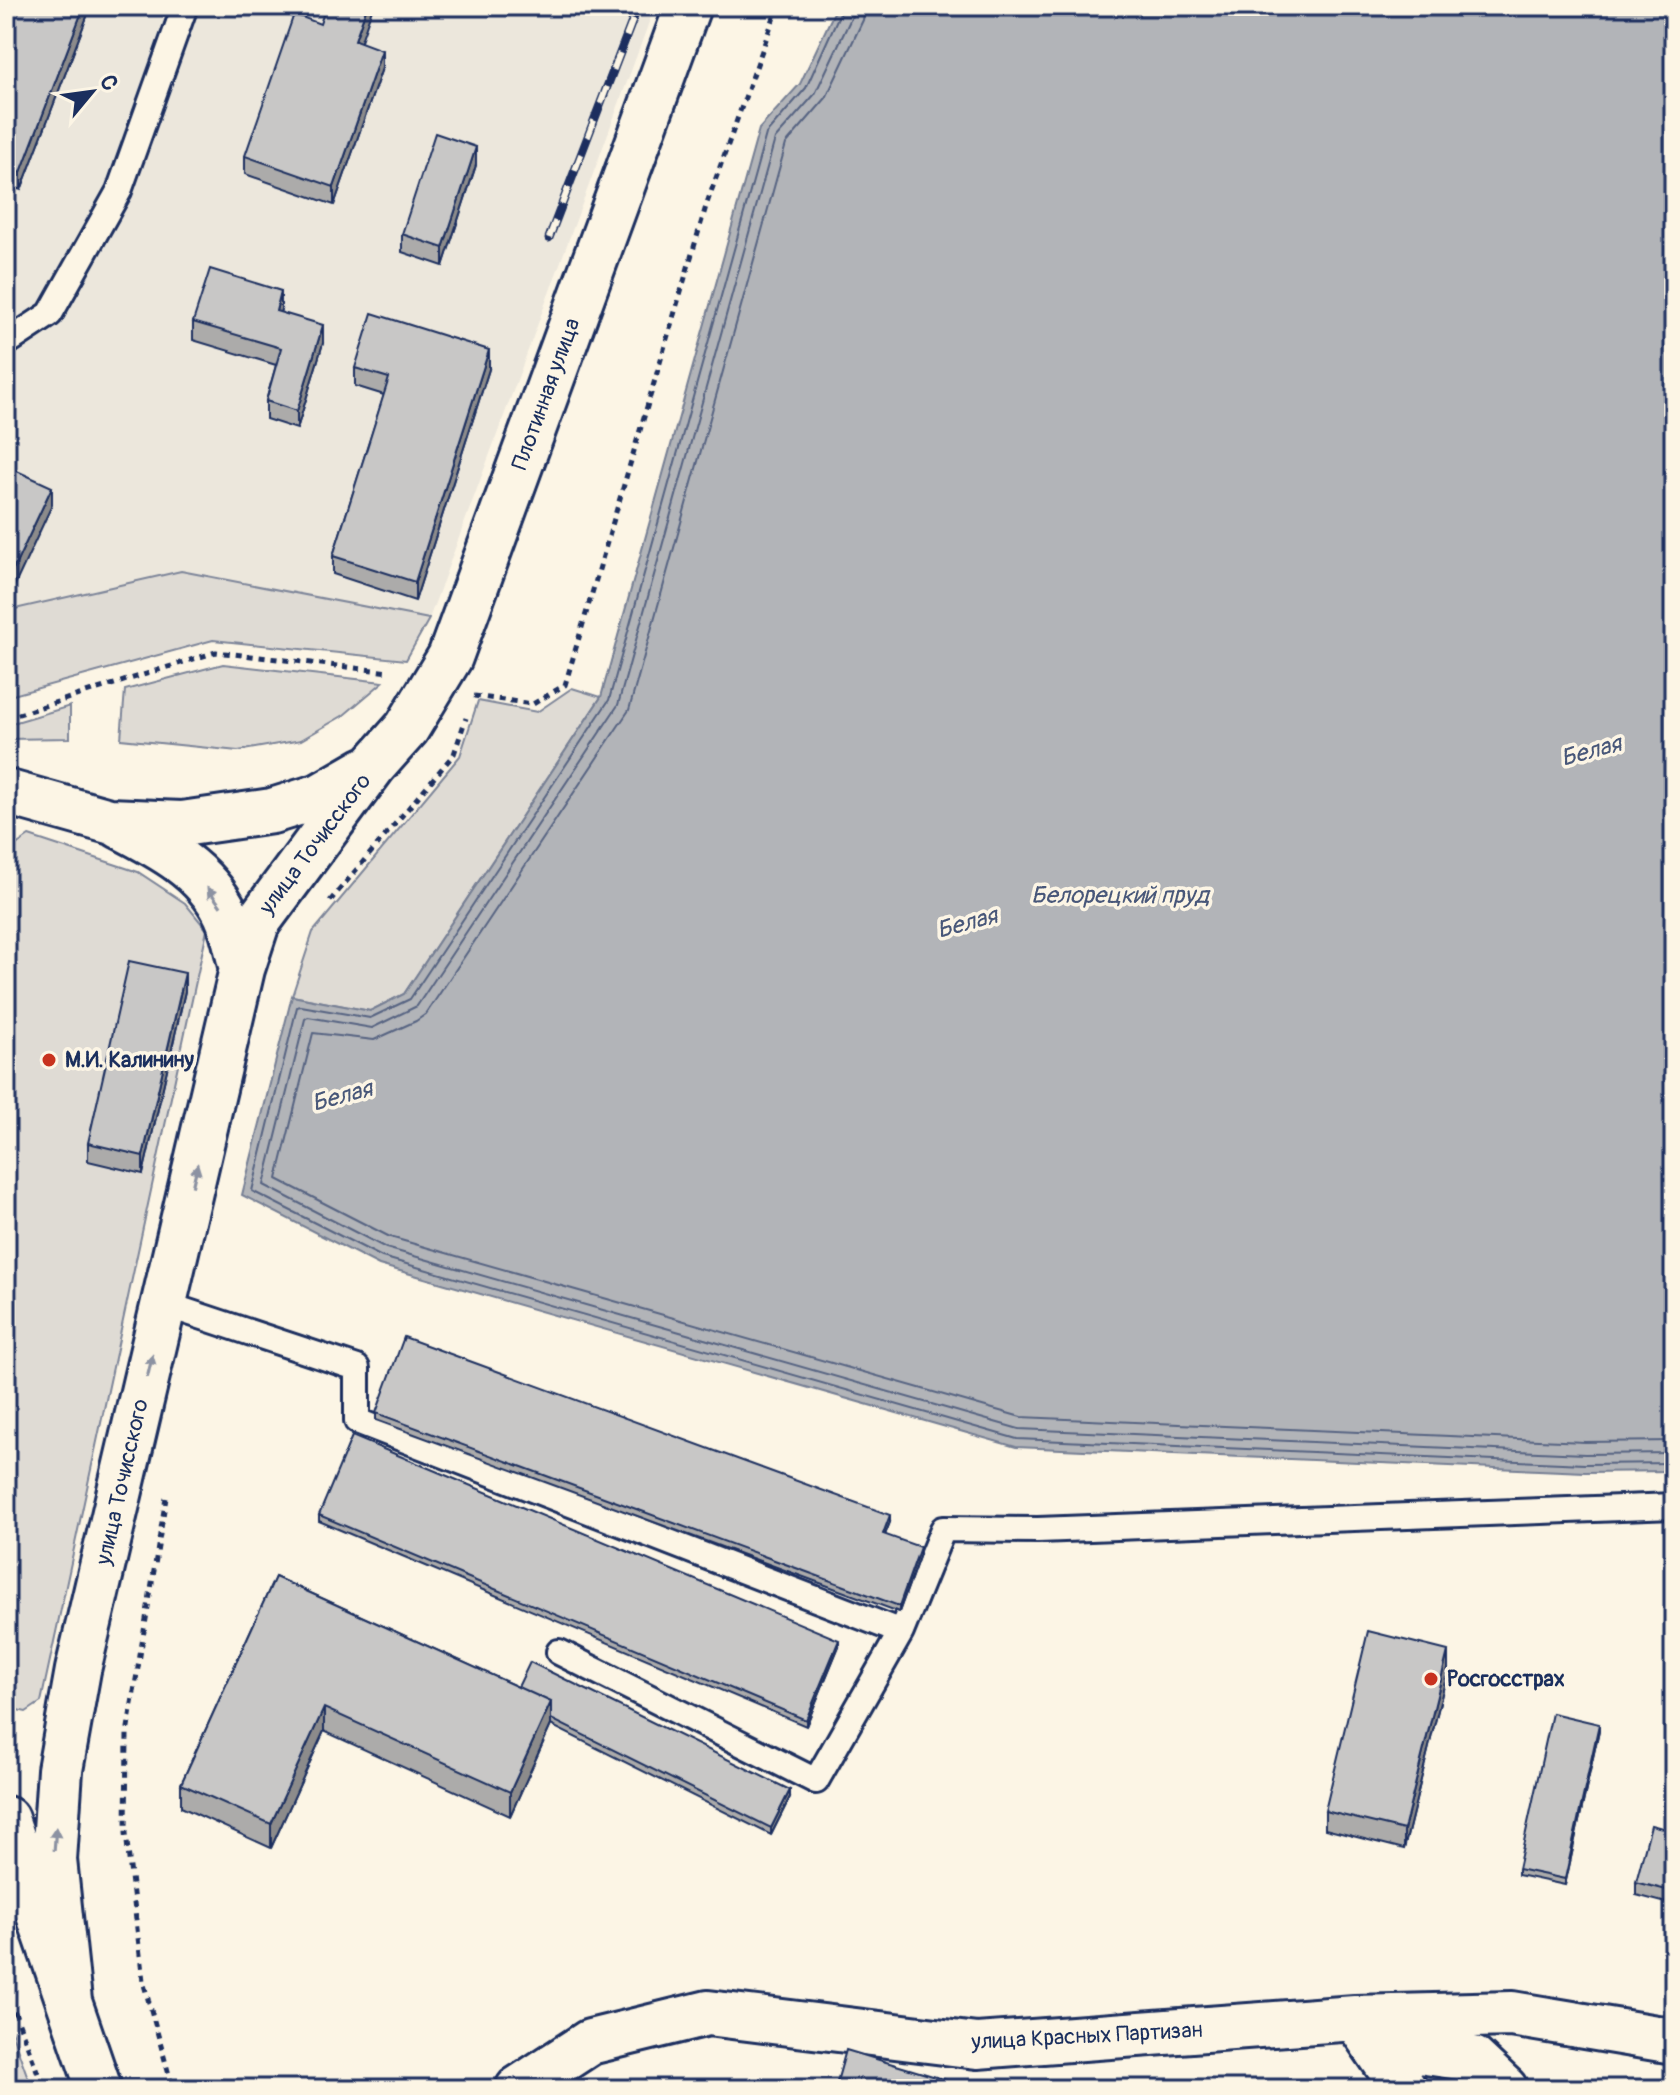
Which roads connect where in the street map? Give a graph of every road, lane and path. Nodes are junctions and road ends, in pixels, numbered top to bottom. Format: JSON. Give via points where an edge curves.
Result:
{"nodes":[{"id":1,"x":185,"y":6,"type":"edge"},
{"id":2,"x":688,"y":6,"type":"edge"},
{"id":3,"x":778,"y":6,"type":"edge"},
{"id":4,"x":6,"y":343,"type":"edge"},
{"id":5,"x":399,"y":673,"type":"dead end"},
{"id":6,"x":473,"y":696,"type":"dead end"},
{"id":7,"x":6,"y":718,"type":"edge"},
{"id":8,"x":374,"y":765,"type":"junction"},
{"id":9,"x":6,"y":792,"type":"edge"},
{"id":10,"x":109,"y":821,"type":"junction"},
{"id":11,"x":242,"y":969,"type":"junction"},
{"id":12,"x":164,"y":1304,"type":"junction"},
{"id":13,"x":168,"y":1485,"type":"dead end"},
{"id":14,"x":1674,"y":1506,"type":"edge"},
{"id":15,"x":901,"y":1632,"type":"junction"},
{"id":16,"x":559,"y":1652,"type":"dead end"},
{"id":17,"x":6,"y":1819,"type":"edge"},
{"id":18,"x":6,"y":1989,"type":"edge"},
{"id":19,"x":69,"y":2001,"type":"junction"},
{"id":20,"x":1355,"y":2018,"type":"junction"},
{"id":21,"x":1674,"y":2041,"type":"edge"},
{"id":22,"x":44,"y":2089,"type":"edge"},
{"id":23,"x":99,"y":2089,"type":"edge"},
{"id":24,"x":173,"y":2089,"type":"edge"},
{"id":25,"x":518,"y":2089,"type":"edge"},
{"id":26,"x":1404,"y":2089,"type":"edge"},
{"id":27,"x":1505,"y":2089,"type":"edge"}],
"edges":[{"from":1,"to":4,"type":"lane","via":[[119,191],[50,314]]},
{"from":2,"to":8,"type":"street","name":"Плотинная улица","via":[[450,657],[407,728]]},
{"from":3,"to":6,"type":"path","via":[[707,203],[565,685],[533,704]]},
{"from":5,"to":7,"type":"path","via":[[216,652]]},
{"from":8,"to":10,"type":"street","via":[[320,796],[272,811],[182,824]]},
{"from":8,"to":11,"type":"street","name":"улица Точисского","via":[[257,923]]},
{"from":9,"to":10,"type":"street"},
{"from":11,"to":10,"type":"street","name":"улица Точисского","one_way":true,"via":[[225,913],[199,878],[166,849]]},
{"from":12,"to":11,"type":"street","name":"улица Точисского","one_way":true},
{"from":12,"to":15,"type":"lane","via":[[357,1368],[357,1421]]},
{"from":19,"to":12,"type":"street","name":"улица Точисского","one_way":true,"via":[[54,1860],[60,1770],[78,1670]]},
{"from":13,"to":24,"type":"path","via":[[127,1734],[126,1833],[143,1981]]},
{"from":14,"to":15,"type":"lane","via":[[943,1529]]},
{"from":15,"to":16,"type":"lane","via":[[816,1781]]},
{"from":17,"to":19,"type":"street","name":"улица Точисского"},
{"from":18,"to":22,"type":"path"},
{"from":19,"to":23,"type":"street","name":"улица Точисского"},
{"from":20,"to":21,"type":"street","name":"улица Красных Партизан","via":[[1512,2014]]},
{"from":20,"to":25,"type":"street","name":"улица Красных Партизан","via":[[977,2046],[708,2013],[590,2042]]},
{"from":20,"to":26,"type":"street"},
{"from":20,"to":27,"type":"street","via":[[1413,2050],[1473,2059]]}]}
